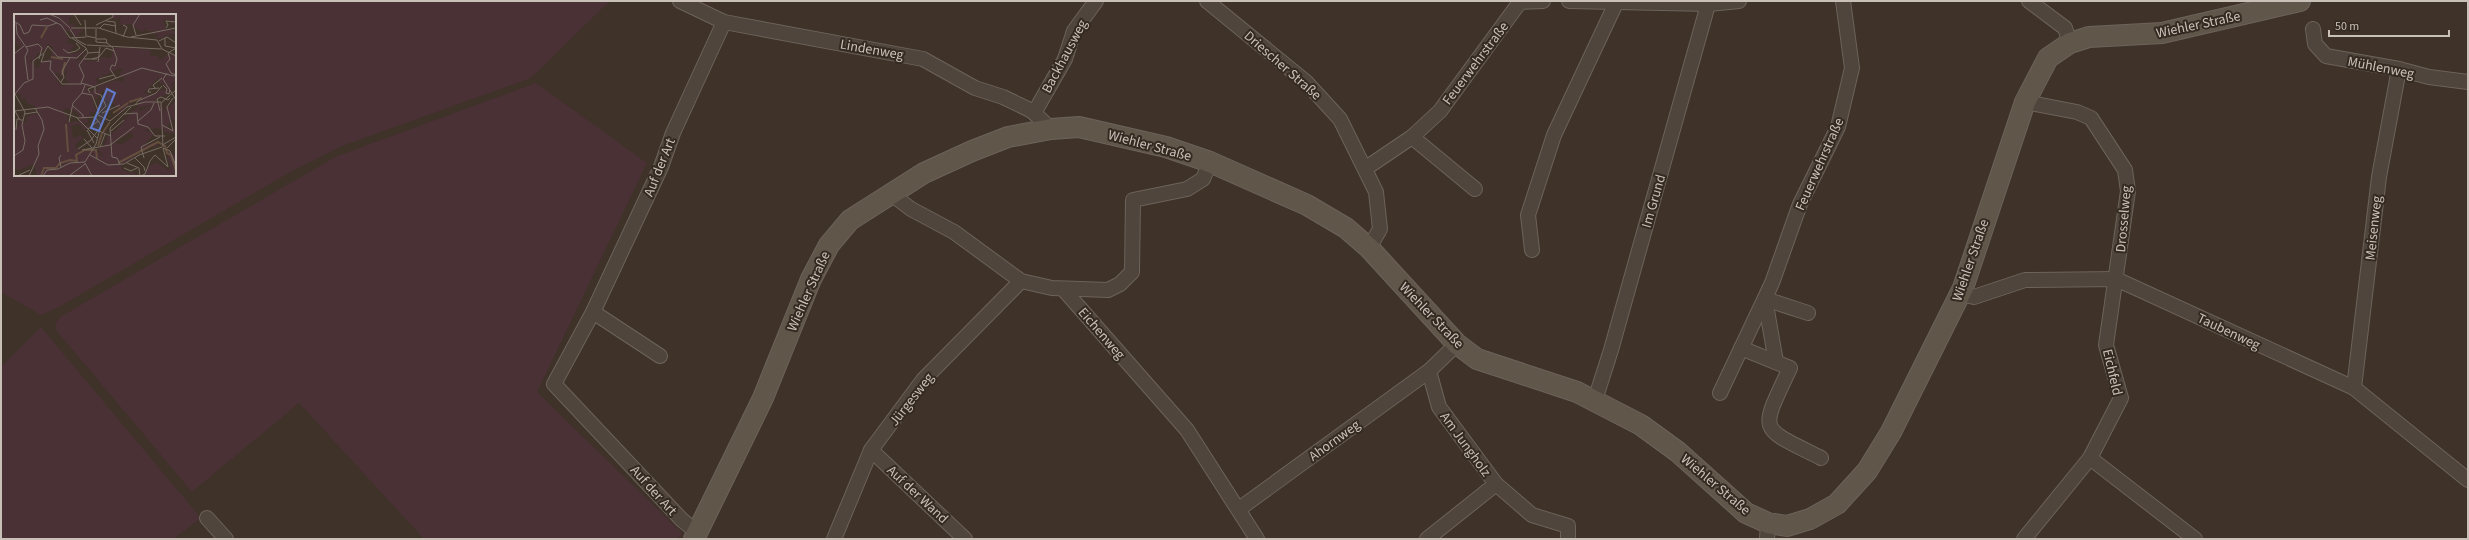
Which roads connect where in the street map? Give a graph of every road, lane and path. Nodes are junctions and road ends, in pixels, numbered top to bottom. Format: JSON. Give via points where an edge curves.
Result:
{"nodes":[{"id":1,"x":680,"y":1,"type":"edge"},
{"id":2,"x":1096,"y":1,"type":"edge"},
{"id":3,"x":1207,"y":1,"type":"edge"},
{"id":4,"x":1543,"y":1,"type":"edge"},
{"id":5,"x":1569,"y":1,"type":"edge"},
{"id":6,"x":1739,"y":1,"type":"edge"},
{"id":7,"x":1843,"y":1,"type":"edge"},
{"id":8,"x":2029,"y":1,"type":"edge"},
{"id":9,"x":2300,"y":1,"type":"edge"},
{"id":10,"x":1616,"y":3,"type":"junction"},
{"id":11,"x":1709,"y":3,"type":"edge"},
{"id":12,"x":724,"y":22,"type":"junction"},
{"id":13,"x":2313,"y":29,"type":"dead end"},
{"id":14,"x":2070,"y":43,"type":"junction"},
{"id":15,"x":2399,"y":69,"type":"junction"},
{"id":16,"x":2468,"y":82,"type":"edge"},
{"id":17,"x":2025,"y":102,"type":"junction"},
{"id":18,"x":1034,"y":113,"type":"junction"},
{"id":19,"x":1051,"y":129,"type":"junction"},
{"id":20,"x":1412,"y":137,"type":"junction"},
{"id":21,"x":1210,"y":162,"type":"junction"},
{"id":22,"x":1366,"y":168,"type":"junction"},
{"id":23,"x":1475,"y":189,"type":"dead end"},
{"id":24,"x":890,"y":193,"type":"junction"},
{"id":25,"x":1369,"y":248,"type":"junction"},
{"id":26,"x":1532,"y":250,"type":"dead end"},
{"id":27,"x":2116,"y":279,"type":"junction"},
{"id":28,"x":1021,"y":281,"type":"junction"},
{"id":29,"x":1064,"y":290,"type":"junction"},
{"id":30,"x":1960,"y":294,"type":"junction"},
{"id":31,"x":1765,"y":299,"type":"junction"},
{"id":32,"x":593,"y":312,"type":"junction"},
{"id":33,"x":1808,"y":312,"type":"dead end"},
{"id":34,"x":1457,"y":344,"type":"junction"},
{"id":35,"x":1741,"y":348,"type":"junction"},
{"id":36,"x":660,"y":356,"type":"dead end"},
{"id":37,"x":1776,"y":362,"type":"junction"},
{"id":38,"x":1429,"y":371,"type":"junction"},
{"id":39,"x":2354,"y":388,"type":"junction"},
{"id":40,"x":1720,"y":393,"type":"dead end"},
{"id":41,"x":1595,"y":400,"type":"junction"},
{"id":42,"x":871,"y":450,"type":"junction"},
{"id":43,"x":1822,"y":458,"type":"dead end"},
{"id":44,"x":2090,"y":458,"type":"junction"},
{"id":45,"x":2468,"y":480,"type":"edge"},
{"id":46,"x":1496,"y":484,"type":"junction"},
{"id":47,"x":1239,"y":510,"type":"junction"},
{"id":48,"x":207,"y":518,"type":"dead end"},
{"id":49,"x":1767,"y":531,"type":"edge"},
{"id":50,"x":696,"y":535,"type":"edge"},
{"id":51,"x":226,"y":539,"type":"edge"},
{"id":52,"x":834,"y":539,"type":"edge"},
{"id":53,"x":965,"y":539,"type":"edge"},
{"id":54,"x":1257,"y":539,"type":"edge"},
{"id":55,"x":1427,"y":539,"type":"edge"},
{"id":56,"x":1568,"y":539,"type":"edge"},
{"id":57,"x":2024,"y":539,"type":"edge"},
{"id":58,"x":2194,"y":539,"type":"edge"}],
"edges":[{"from":1,"to":12,"type":"street","name":"Lindenweg"},
{"from":2,"to":18,"type":"street","name":"Backhausweg","via":[[1074,31],[1065,59]]},
{"from":3,"to":22,"type":"street","name":"Driescher Straße","via":[[1306,82],[1340,119]]},
{"from":4,"to":20,"type":"street","name":"Feuerwehrstraße","via":[[1520,2],[1440,111]]},
{"from":5,"to":10,"type":"street"},
{"from":6,"to":11,"type":"street"},
{"from":7,"to":31,"type":"street","name":"Feuerwehrstraße","via":[[1852,68],[1847,93],[1838,127],[1800,204]]},
{"from":8,"to":14,"type":"street","via":[[2065,28]]},
{"from":9,"to":14,"type":"main road","name":"Wiehler Straße","via":[[2162,33],[2089,37]]},
{"from":10,"to":11,"type":"street"},
{"from":10,"to":26,"type":"street","via":[[1554,135],[1528,215]]},
{"from":11,"to":41,"type":"street","name":"Im Grund"},
{"from":12,"to":18,"type":"street","name":"Lindenweg","via":[[923,59],[975,88],[1003,96]]},
{"from":12,"to":32,"type":"street","name":"Auf der Art","via":[[673,133],[661,168]]},
{"from":13,"to":15,"type":"street","name":"Mühlenweg","via":[[2314,44],[2326,56]]},
{"from":14,"to":17,"type":"main road","name":"Wiehler Straße","via":[[2048,58]]},
{"from":15,"to":16,"type":"street","name":"Mühlenweg","via":[[2430,77]]},
{"from":15,"to":39,"type":"street","name":"Meisenweg","via":[[2379,177]]},
{"from":17,"to":27,"type":"street","name":"Drosselweg","via":[[2077,112],[2091,118],[2125,170],[2128,191]]},
{"from":17,"to":30,"type":"main road","name":"Wiehler Straße"},
{"from":18,"to":19,"type":"street","name":"Lindenweg"},
{"from":19,"to":21,"type":"main road","name":"Wiehler Straße","via":[[1079,127],[1166,147]]},
{"from":19,"to":24,"type":"main road","name":"Wiehler Straße","via":[[1008,136],[924,173]]},
{"from":20,"to":22,"type":"street","name":"Feuerwehrstraße"},
{"from":20,"to":23,"type":"street"},
{"from":21,"to":25,"type":"main road","name":"Wiehler Straße","via":[[1307,205],[1346,228]]},
{"from":21,"to":29,"type":"street","via":[[1204,179],[1187,189],[1133,200],[1132,272],[1120,284],[1108,290]]},
{"from":22,"to":25,"type":"street","name":"Driescher Straße","via":[[1376,192],[1380,229]]},
{"from":24,"to":28,"type":"street","via":[[911,209],[954,232]]},
{"from":24,"to":50,"type":"main road","name":"Wiehler Straße","via":[[850,220],[829,245],[811,279],[763,398]]},
{"from":25,"to":34,"type":"main road","name":"Wiehler Straße"},
{"from":27,"to":30,"type":"street","name":"Taubenweg","via":[[2025,280],[1974,297]]},
{"from":27,"to":39,"type":"street","name":"Taubenweg"},
{"from":27,"to":44,"type":"street","name":"Eichfeld","via":[[2106,345],[2121,398]]},
{"from":28,"to":29,"type":"street"},
{"from":28,"to":42,"type":"street","name":"Jürgesweg","via":[[923,380]]},
{"from":29,"to":47,"type":"street","name":"Eichenweg","via":[[1188,430]]},
{"from":30,"to":49,"type":"main road","name":"Wiehler Straße","via":[[1891,432],[1867,471],[1837,504],[1810,519]]},
{"from":31,"to":33,"type":"street"},
{"from":31,"to":35,"type":"street","name":"Feuerwehrstraße"},
{"from":31,"to":37,"type":"street"},
{"from":32,"to":36,"type":"street"},
{"from":32,"to":50,"type":"street","name":"Auf der Art","via":[[554,384]]},
{"from":34,"to":38,"type":"street"},
{"from":34,"to":41,"type":"main road","name":"Wiehler Straße","via":[[1477,359]]},
{"from":35,"to":37,"type":"street"},
{"from":35,"to":40,"type":"street","name":"Feuerwehrstraße"},
{"from":37,"to":43,"type":"street","via":[[1790,368],[1769,412],[1768,422],[1771,430],[1777,436]]},
{"from":38,"to":46,"type":"street","name":"Am Jungholz","via":[[1439,407]]},
{"from":38,"to":47,"type":"street","name":"Ahornweg"},
{"from":39,"to":45,"type":"street","name":"Taubenweg"},
{"from":41,"to":49,"type":"main road","name":"Wiehler Straße","via":[[1641,425],[1678,452]]},
{"from":42,"to":52,"type":"street","name":"Jürgesweg"},
{"from":42,"to":53,"type":"street","name":"Auf der Wand"},
{"from":44,"to":57,"type":"street","name":"Eichfeld"},
{"from":44,"to":58,"type":"street"},
{"from":46,"to":55,"type":"street","name":"Am Jungholz"},
{"from":46,"to":56,"type":"street","name":"Am Jungholz","via":[[1532,515],[1568,526]]},
{"from":47,"to":54,"type":"street","name":"Eichenweg"},
{"from":48,"to":51,"type":"street"}]}
